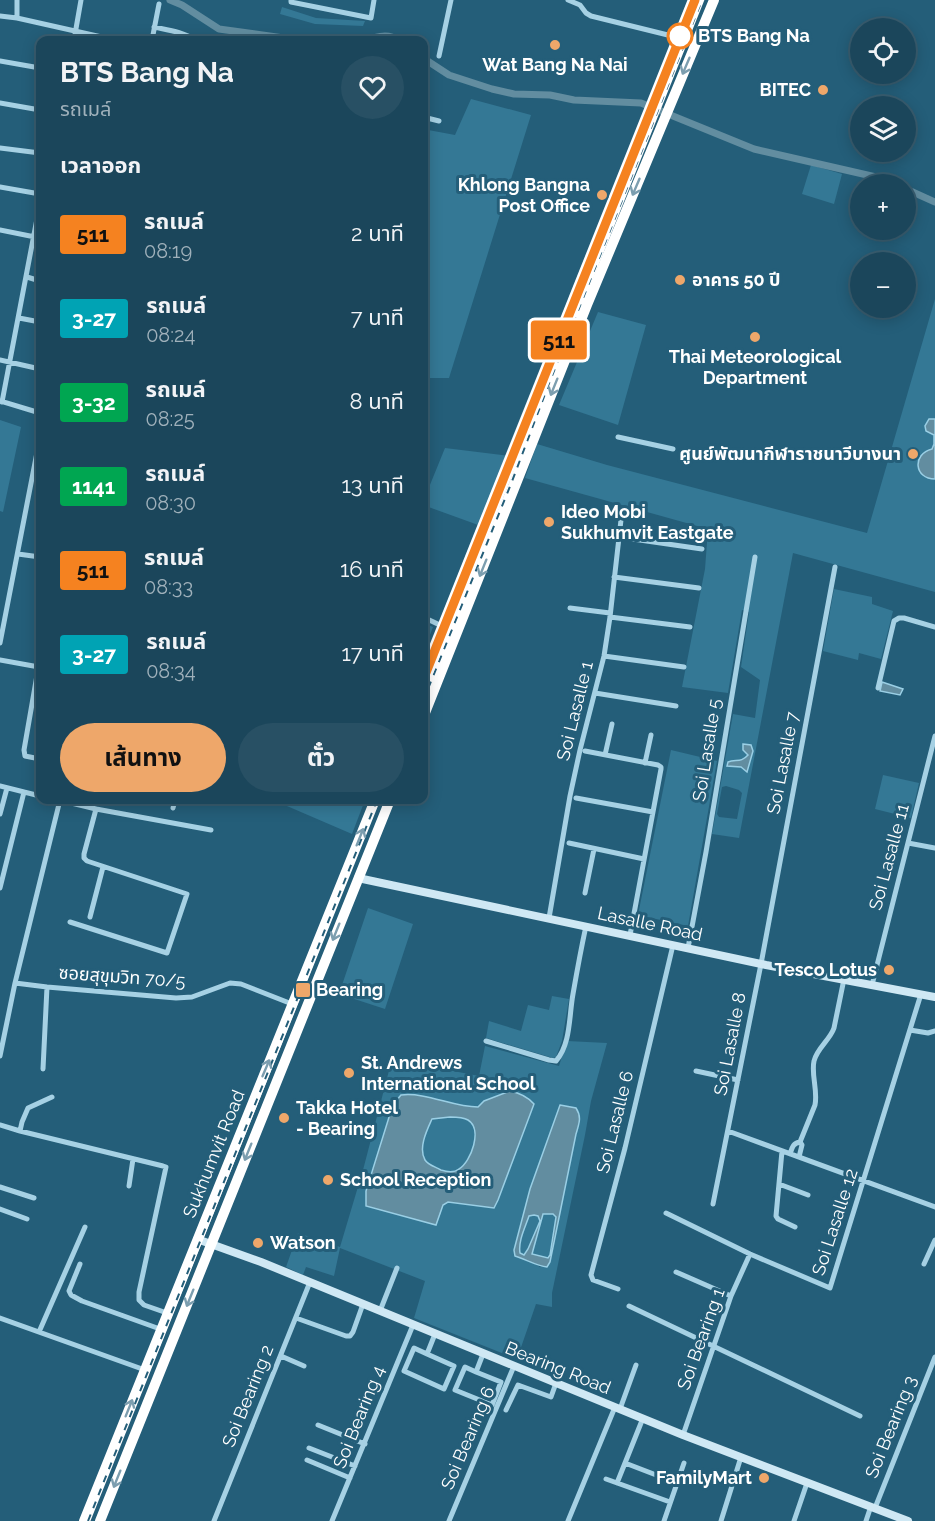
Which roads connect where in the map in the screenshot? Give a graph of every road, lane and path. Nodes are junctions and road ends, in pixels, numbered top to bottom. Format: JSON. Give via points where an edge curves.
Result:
{"nodes":[{"id":1,"x":17,"y":0,"type":"edge"},
{"id":2,"x":81,"y":0,"type":"edge"},
{"id":3,"x":291,"y":0,"type":"edge"},
{"id":4,"x":374,"y":0,"type":"edge"},
{"id":5,"x":451,"y":0,"type":"edge"},
{"id":6,"x":568,"y":0,"type":"edge"},
{"id":7,"x":695,"y":0,"type":"edge"},
{"id":8,"x":714,"y":0,"type":"edge"},
{"id":9,"x":159,"y":4,"type":"dead end"},
{"id":10,"x":0,"y":16,"type":"edge"},
{"id":11,"x":17,"y":18,"type":"junction"},
{"id":12,"x":154,"y":27,"type":"junction"},
{"id":13,"x":76,"y":32,"type":"junction"},
{"id":14,"x":75,"y":36,"type":"edge"},
{"id":15,"x":96,"y":36,"type":"edge"},
{"id":16,"x":153,"y":36,"type":"edge"},
{"id":17,"x":188,"y":36,"type":"edge"},
{"id":18,"x":680,"y":38,"type":"junction"},
{"id":19,"x":439,"y":56,"type":"dead end"},
{"id":20,"x":0,"y":61,"type":"edge"},
{"id":21,"x":36,"y":67,"type":"edge"},
{"id":22,"x":0,"y":103,"type":"edge"},
{"id":23,"x":36,"y":110,"type":"edge"},
{"id":24,"x":428,"y":118,"type":"edge"},
{"id":25,"x":439,"y":121,"type":"dead end"},
{"id":26,"x":0,"y":148,"type":"edge"},
{"id":27,"x":36,"y":152,"type":"edge"},
{"id":28,"x":0,"y":187,"type":"edge"},
{"id":29,"x":36,"y":193,"type":"edge"},
{"id":30,"x":36,"y":229,"type":"edge"},
{"id":31,"x":0,"y":230,"type":"edge"},
{"id":32,"x":34,"y":237,"type":"junction"},
{"id":33,"x":27,"y":277,"type":"junction"},
{"id":34,"x":36,"y":280,"type":"edge"},
{"id":35,"x":19,"y":318,"type":"junction"},
{"id":36,"x":36,"y":321,"type":"edge"},
{"id":37,"x":0,"y":360,"type":"edge"},
{"id":38,"x":10,"y":363,"type":"junction"},
{"id":39,"x":36,"y":368,"type":"edge"},
{"id":40,"x":1,"y":402,"type":"edge"},
{"id":41,"x":36,"y":412,"type":"edge"},
{"id":42,"x":618,"y":437,"type":"dead end"},
{"id":43,"x":673,"y":449,"type":"dead end"},
{"id":44,"x":36,"y":458,"type":"edge"},
{"id":45,"x":622,"y":511,"type":"dead end"},
{"id":46,"x":619,"y":537,"type":"junction"},
{"id":47,"x":702,"y":549,"type":"dead end"},
{"id":48,"x":18,"y":554,"type":"junction"},
{"id":49,"x":36,"y":556,"type":"edge"},
{"id":50,"x":754,"y":557,"type":"dead end"},
{"id":51,"x":835,"y":567,"type":"dead end"},
{"id":52,"x":614,"y":577,"type":"junction"},
{"id":53,"x":699,"y":588,"type":"dead end"},
{"id":54,"x":570,"y":608,"type":"dead end"},
{"id":55,"x":610,"y":615,"type":"junction"},
{"id":56,"x":428,"y":619,"type":"edge"},
{"id":57,"x":444,"y":627,"type":"junction"},
{"id":58,"x":690,"y":627,"type":"dead end"},
{"id":59,"x":935,"y":627,"type":"edge"},
{"id":60,"x":458,"y":632,"type":"junction"},
{"id":61,"x":0,"y":643,"type":"edge"},
{"id":62,"x":604,"y":656,"type":"junction"},
{"id":63,"x":0,"y":660,"type":"edge"},
{"id":64,"x":36,"y":666,"type":"edge"},
{"id":65,"x":428,"y":667,"type":"edge"},
{"id":66,"x":684,"y":667,"type":"dead end"},
{"id":67,"x":36,"y":684,"type":"edge"},
{"id":68,"x":878,"y":688,"type":"dead end"},
{"id":69,"x":595,"y":693,"type":"junction"},
{"id":70,"x":428,"y":706,"type":"edge"},
{"id":71,"x":676,"y":706,"type":"dead end"},
{"id":72,"x":612,"y":724,"type":"dead end"},
{"id":73,"x":651,"y":735,"type":"dead end"},
{"id":74,"x":935,"y":736,"type":"edge"},
{"id":75,"x":585,"y":751,"type":"dead end"},
{"id":76,"x":605,"y":754,"type":"junction"},
{"id":77,"x":36,"y":758,"type":"edge"},
{"id":78,"x":645,"y":763,"type":"junction"},
{"id":79,"x":0,"y":786,"type":"edge"},
{"id":80,"x":7,"y":788,"type":"junction"},
{"id":81,"x":24,"y":792,"type":"junction"},
{"id":82,"x":36,"y":794,"type":"edge"},
{"id":83,"x":576,"y":798,"type":"dead end"},
{"id":84,"x":58,"y":804,"type":"edge"},
{"id":85,"x":75,"y":804,"type":"edge"},
{"id":86,"x":174,"y":804,"type":"edge"},
{"id":87,"x":373,"y":804,"type":"edge"},
{"id":88,"x":388,"y":804,"type":"edge"},
{"id":89,"x":173,"y":808,"type":"dead end"},
{"id":90,"x":96,"y":809,"type":"junction"},
{"id":91,"x":653,"y":812,"type":"junction"},
{"id":92,"x":0,"y":814,"type":"edge"},
{"id":93,"x":211,"y":830,"type":"dead end"},
{"id":94,"x":569,"y":843,"type":"dead end"},
{"id":95,"x":908,"y":843,"type":"junction"},
{"id":96,"x":935,"y":848,"type":"edge"},
{"id":97,"x":594,"y":849,"type":"junction"},
{"id":98,"x":644,"y":859,"type":"junction"},
{"id":99,"x":104,"y":867,"type":"junction"},
{"id":100,"x":345,"y":874,"type":"junction"},
{"id":101,"x":358,"y":878,"type":"junction"},
{"id":102,"x":0,"y":888,"type":"edge"},
{"id":103,"x":585,"y":893,"type":"dead end"},
{"id":104,"x":90,"y":917,"type":"dead end"},
{"id":105,"x":549,"y":918,"type":"junction"},
{"id":106,"x":70,"y":922,"type":"dead end"},
{"id":107,"x":586,"y":926,"type":"junction"},
{"id":108,"x":630,"y":935,"type":"junction"},
{"id":109,"x":673,"y":945,"type":"junction"},
{"id":110,"x":688,"y":948,"type":"junction"},
{"id":111,"x":761,"y":963,"type":"junction"},
{"id":112,"x":844,"y":980,"type":"junction"},
{"id":113,"x":15,"y":982,"type":"junction"},
{"id":114,"x":872,"y":985,"type":"junction"},
{"id":115,"x":47,"y":987,"type":"junction"},
{"id":116,"x":921,"y":994,"type":"junction"},
{"id":117,"x":935,"y":997,"type":"edge"},
{"id":118,"x":292,"y":1004,"type":"junction"},
{"id":119,"x":910,"y":1030,"type":"junction"},
{"id":120,"x":935,"y":1031,"type":"edge"},
{"id":121,"x":486,"y":1041,"type":"dead end"},
{"id":122,"x":0,"y":1056,"type":"edge"},
{"id":123,"x":44,"y":1069,"type":"dead end"},
{"id":124,"x":696,"y":1071,"type":"dead end"},
{"id":125,"x":738,"y":1080,"type":"junction"},
{"id":126,"x":52,"y":1096,"type":"dead end"},
{"id":127,"x":0,"y":1125,"type":"edge"},
{"id":128,"x":20,"y":1131,"type":"junction"},
{"id":129,"x":728,"y":1131,"type":"junction"},
{"id":130,"x":800,"y":1142,"type":"junction"},
{"id":131,"x":782,"y":1151,"type":"junction"},
{"id":132,"x":790,"y":1154,"type":"junction"},
{"id":133,"x":799,"y":1157,"type":"junction"},
{"id":134,"x":134,"y":1159,"type":"junction"},
{"id":135,"x":864,"y":1181,"type":"junction"},
{"id":136,"x":779,"y":1184,"type":"junction"},
{"id":137,"x":129,"y":1186,"type":"dead end"},
{"id":138,"x":0,"y":1187,"type":"edge"},
{"id":139,"x":808,"y":1195,"type":"dead end"},
{"id":140,"x":34,"y":1198,"type":"dead end"},
{"id":141,"x":713,"y":1204,"type":"dead end"},
{"id":142,"x":935,"y":1207,"type":"edge"},
{"id":143,"x":0,"y":1209,"type":"edge"},
{"id":144,"x":666,"y":1213,"type":"dead end"},
{"id":145,"x":27,"y":1219,"type":"dead end"},
{"id":146,"x":85,"y":1227,"type":"dead end"},
{"id":147,"x":795,"y":1227,"type":"dead end"},
{"id":148,"x":197,"y":1239,"type":"junction"},
{"id":149,"x":935,"y":1240,"type":"edge"},
{"id":150,"x":212,"y":1244,"type":"junction"},
{"id":151,"x":750,"y":1254,"type":"junction"},
{"id":152,"x":81,"y":1264,"type":"dead end"},
{"id":153,"x":924,"y":1264,"type":"dead end"},
{"id":154,"x":397,"y":1268,"type":"dead end"},
{"id":155,"x":676,"y":1272,"type":"dead end"},
{"id":156,"x":310,"y":1282,"type":"junction"},
{"id":157,"x":618,"y":1289,"type":"dead end"},
{"id":158,"x":731,"y":1296,"type":"junction"},
{"id":159,"x":363,"y":1304,"type":"junction"},
{"id":160,"x":629,"y":1306,"type":"dead end"},
{"id":161,"x":380,"y":1311,"type":"junction"},
{"id":162,"x":167,"y":1313,"type":"junction"},
{"id":163,"x":0,"y":1318,"type":"edge"},
{"id":164,"x":296,"y":1318,"type":"junction"},
{"id":165,"x":413,"y":1325,"type":"junction"},
{"id":166,"x":160,"y":1329,"type":"junction"},
{"id":167,"x":39,"y":1332,"type":"junction"},
{"id":168,"x":435,"y":1334,"type":"junction"},
{"id":169,"x":713,"y":1347,"type":"junction"},
{"id":170,"x":427,"y":1354,"type":"junction"},
{"id":171,"x":483,"y":1354,"type":"junction"},
{"id":172,"x":281,"y":1356,"type":"junction"},
{"id":173,"x":935,"y":1357,"type":"edge"},
{"id":174,"x":636,"y":1365,"type":"dead end"},
{"id":175,"x":304,"y":1366,"type":"dead end"},
{"id":176,"x":514,"y":1366,"type":"junction"},
{"id":177,"x":145,"y":1370,"type":"junction"},
{"id":178,"x":476,"y":1372,"type":"junction"},
{"id":179,"x":556,"y":1383,"type":"junction"},
{"id":180,"x":617,"y":1408,"type":"junction"},
{"id":181,"x":506,"y":1410,"type":"dead end"},
{"id":182,"x":860,"y":1416,"type":"dead end"},
{"id":183,"x":643,"y":1418,"type":"junction"},
{"id":184,"x":318,"y":1425,"type":"dead end"},
{"id":185,"x":682,"y":1434,"type":"junction"},
{"id":186,"x":365,"y":1444,"type":"junction"},
{"id":187,"x":309,"y":1448,"type":"dead end"},
{"id":188,"x":741,"y":1457,"type":"junction"},
{"id":189,"x":307,"y":1460,"type":"dead end"},
{"id":190,"x":684,"y":1463,"type":"dead end"},
{"id":191,"x":625,"y":1464,"type":"junction"},
{"id":192,"x":355,"y":1466,"type":"junction"},
{"id":193,"x":350,"y":1478,"type":"junction"},
{"id":194,"x":606,"y":1479,"type":"dead end"},
{"id":195,"x":617,"y":1483,"type":"junction"},
{"id":196,"x":677,"y":1483,"type":"junction"},
{"id":197,"x":807,"y":1483,"type":"junction"},
{"id":198,"x":670,"y":1502,"type":"junction"},
{"id":199,"x":873,"y":1507,"type":"junction"},
{"id":200,"x":84,"y":1521,"type":"edge"},
{"id":201,"x":100,"y":1521,"type":"edge"},
{"id":202,"x":214,"y":1521,"type":"edge"},
{"id":203,"x":332,"y":1521,"type":"edge"},
{"id":204,"x":449,"y":1521,"type":"edge"},
{"id":205,"x":568,"y":1521,"type":"edge"},
{"id":206,"x":664,"y":1521,"type":"edge"},
{"id":207,"x":721,"y":1521,"type":"edge"},
{"id":208,"x":794,"y":1521,"type":"edge"},
{"id":209,"x":866,"y":1521,"type":"edge"},
{"id":210,"x":908,"y":1521,"type":"edge"}],
"edges":[{"from":1,"to":11,"type":"street"},
{"from":2,"to":13,"type":"street"},
{"from":3,"to":4,"type":"street","via":[[370,18]]},
{"from":5,"to":19,"type":"street"},
{"from":6,"to":18,"type":"street","via":[[591,16]]},
{"from":7,"to":18,"type":"highway"},
{"from":8,"to":60,"type":"highway","one_way":true,"via":[[587,305]]},
{"from":9,"to":12,"type":"street"},
{"from":10,"to":11,"type":"street"},
{"from":11,"to":13,"type":"street"},
{"from":12,"to":16,"type":"street"},
{"from":12,"to":17,"type":"street"},
{"from":13,"to":14,"type":"street"},
{"from":13,"to":15,"type":"street"},
{"from":18,"to":57,"type":"highway"},
{"from":20,"to":21,"type":"street"},
{"from":22,"to":23,"type":"street"},
{"from":24,"to":25,"type":"street"},
{"from":26,"to":27,"type":"street"},
{"from":28,"to":29,"type":"street"},
{"from":30,"to":32,"type":"street"},
{"from":31,"to":32,"type":"street"},
{"from":32,"to":33,"type":"street"},
{"from":33,"to":34,"type":"street"},
{"from":33,"to":35,"type":"street"},
{"from":35,"to":36,"type":"street"},
{"from":35,"to":38,"type":"street"},
{"from":37,"to":38,"type":"street"},
{"from":38,"to":39,"type":"street"},
{"from":38,"to":40,"type":"street"},
{"from":40,"to":41,"type":"street"},
{"from":42,"to":43,"type":"street"},
{"from":44,"to":48,"type":"street"},
{"from":45,"to":46,"type":"street","name":"Soi Lasalle 1"},
{"from":46,"to":47,"type":"street"},
{"from":46,"to":52,"type":"street","name":"Soi Lasalle 1"},
{"from":48,"to":49,"type":"street"},
{"from":48,"to":61,"type":"street"},
{"from":50,"to":110,"type":"street","name":"Soi Lasalle 5"},
{"from":51,"to":111,"type":"street","name":"Soi Lasalle 7"},
{"from":52,"to":53,"type":"street"},
{"from":52,"to":55,"type":"street","name":"Soi Lasalle 1"},
{"from":54,"to":55,"type":"street"},
{"from":55,"to":58,"type":"street"},
{"from":55,"to":62,"type":"street","name":"Soi Lasalle 1"},
{"from":56,"to":57,"type":"street"},
{"from":57,"to":60,"type":"street"},
{"from":57,"to":65,"type":"highway"},
{"from":59,"to":68,"type":"street","via":[[909,619],[894,621]]},
{"from":60,"to":70,"type":"highway"},
{"from":62,"to":66,"type":"street"},
{"from":62,"to":69,"type":"street","name":"Soi Lasalle 1"},
{"from":63,"to":64,"type":"street"},
{"from":67,"to":77,"type":"street","via":[[24,750],[25,756]]},
{"from":69,"to":71,"type":"street"},
{"from":69,"to":105,"type":"street","name":"Soi Lasalle 1","via":[[570,796]]},
{"from":72,"to":76,"type":"street"},
{"from":73,"to":78,"type":"street"},
{"from":74,"to":95,"type":"street","name":"Soi Lasalle 11"},
{"from":75,"to":76,"type":"street"},
{"from":76,"to":78,"type":"street"},
{"from":78,"to":91,"type":"street","via":[[661,767]]},
{"from":79,"to":80,"type":"street"},
{"from":80,"to":81,"type":"street"},
{"from":80,"to":92,"type":"street"},
{"from":81,"to":82,"type":"street"},
{"from":81,"to":102,"type":"street"},
{"from":83,"to":91,"type":"street"},
{"from":84,"to":113,"type":"street"},
{"from":85,"to":90,"type":"street"},
{"from":86,"to":89,"type":"street"},
{"from":100,"to":87,"type":"highway","name":"Sukhumvit Road","one_way":true},
{"from":88,"to":101,"type":"highway","name":"Sukhumvit Road"},
{"from":90,"to":93,"type":"street"},
{"from":90,"to":99,"type":"street","via":[[84,858]]},
{"from":91,"to":98,"type":"street"},
{"from":94,"to":97,"type":"street"},
{"from":95,"to":96,"type":"street"},
{"from":95,"to":114,"type":"street","name":"Soi Lasalle 11"},
{"from":97,"to":98,"type":"street"},
{"from":97,"to":103,"type":"street"},
{"from":98,"to":108,"type":"street"},
{"from":99,"to":104,"type":"street"},
{"from":99,"to":106,"type":"street","via":[[187,894],[167,953]]},
{"from":100,"to":101,"type":"highway"},
{"from":100,"to":118,"type":"highway","name":"Sukhumvit Road"},
{"from":101,"to":105,"type":"main road","name":"Lasalle Road"},
{"from":101,"to":150,"type":"highway","name":"Sukhumvit Road","one_way":true},
{"from":105,"to":107,"type":"main road","name":"Lasalle Road"},
{"from":107,"to":108,"type":"main road","name":"Lasalle Road"},
{"from":107,"to":121,"type":"street","via":[[559,1058],[549,1060]]},
{"from":108,"to":109,"type":"main road","name":"Lasalle Road"},
{"from":109,"to":110,"type":"main road","name":"Lasalle Road"},
{"from":109,"to":157,"type":"street","name":"Soi Lasalle 6","via":[[591,1275],[593,1280]]},
{"from":110,"to":111,"type":"main road","name":"Lasalle Road"},
{"from":111,"to":112,"type":"main road","name":"Lasalle Road"},
{"from":111,"to":125,"type":"street","name":"Soi Lasalle 8"},
{"from":112,"to":114,"type":"main road","name":"Lasalle Road"},
{"from":112,"to":130,"type":"street","via":[[832,1035],[814,1060],[815,1105]]},
{"from":113,"to":115,"type":"street","name":"ซอยสุขุมวิท 70/5"},
{"from":113,"to":122,"type":"street"},
{"from":114,"to":116,"type":"main road","name":"Lasalle Road"},
{"from":115,"to":118,"type":"street","name":"ซอยสุขุมวิท 70/5","via":[[186,998],[235,983]]},
{"from":115,"to":123,"type":"street"},
{"from":116,"to":117,"type":"main road","name":"Lasalle Road"},
{"from":116,"to":119,"type":"street","name":"Soi Lasalle 12"},
{"from":148,"to":118,"type":"highway","name":"Sukhumvit Road","one_way":true},
{"from":119,"to":120,"type":"street"},
{"from":119,"to":135,"type":"street","name":"Soi Lasalle 12"},
{"from":124,"to":125,"type":"street"},
{"from":125,"to":129,"type":"street","name":"Soi Lasalle 8"},
{"from":126,"to":128,"type":"street","via":[[28,1108]]},
{"from":127,"to":128,"type":"street"},
{"from":128,"to":134,"type":"street"},
{"from":129,"to":131,"type":"street"},
{"from":129,"to":141,"type":"street","name":"Soi Lasalle 8"},
{"from":130,"to":132,"type":"street","via":[[793,1145]]},
{"from":130,"to":133,"type":"street"},
{"from":131,"to":132,"type":"street"},
{"from":131,"to":136,"type":"street"},
{"from":132,"to":133,"type":"street"},
{"from":133,"to":135,"type":"street"},
{"from":134,"to":137,"type":"street"},
{"from":134,"to":162,"type":"street","via":[[166,1167],[139,1300]]},
{"from":135,"to":142,"type":"street"},
{"from":135,"to":151,"type":"street","name":"Soi Lasalle 12","via":[[830,1288]]},
{"from":136,"to":139,"type":"street"},
{"from":136,"to":147,"type":"street","via":[[777,1219]]},
{"from":138,"to":140,"type":"street"},
{"from":143,"to":145,"type":"street"},
{"from":144,"to":151,"type":"street","name":"Soi Lasalle 12"},
{"from":146,"to":167,"type":"street"},
{"from":148,"to":150,"type":"main road","name":"Bearing Road"},
{"from":148,"to":162,"type":"highway","name":"Sukhumvit Road"},
{"from":149,"to":153,"type":"street"},
{"from":150,"to":156,"type":"main road","name":"Bearing Road"},
{"from":150,"to":201,"type":"highway","name":"Sukhumvit Road","one_way":true},
{"from":151,"to":158,"type":"street","name":"Soi Bearing 1"},
{"from":152,"to":166,"type":"street","via":[[69,1291],[71,1295]]},
{"from":154,"to":161,"type":"street"},
{"from":155,"to":158,"type":"street"},
{"from":156,"to":159,"type":"main road","name":"Bearing Road"},
{"from":156,"to":164,"type":"street","name":"Soi Bearing 2"},
{"from":158,"to":169,"type":"street","name":"Soi Bearing 1"},
{"from":159,"to":161,"type":"main road","name":"Bearing Road"},
{"from":159,"to":164,"type":"street","via":[[350,1336]]},
{"from":160,"to":169,"type":"street"},
{"from":161,"to":165,"type":"main road","name":"Bearing Road"},
{"from":162,"to":166,"type":"highway","name":"Sukhumvit Road"},
{"from":163,"to":167,"type":"street"},
{"from":164,"to":172,"type":"street","name":"Soi Bearing 2"},
{"from":165,"to":168,"type":"main road","name":"Bearing Road"},
{"from":165,"to":186,"type":"street","name":"Soi Bearing 4"},
{"from":166,"to":177,"type":"highway","name":"Sukhumvit Road"},
{"from":167,"to":177,"type":"street"},
{"from":168,"to":170,"type":"street"},
{"from":168,"to":171,"type":"main road","name":"Bearing Road"},
{"from":169,"to":182,"type":"street"},
{"from":169,"to":185,"type":"street","name":"Soi Bearing 1"},
{"from":170,"to":170,"type":"street","via":[[454,1366],[444,1389],[404,1371],[414,1348]]},
{"from":171,"to":176,"type":"main road","name":"Bearing Road"},
{"from":171,"to":178,"type":"street"},
{"from":172,"to":175,"type":"street"},
{"from":172,"to":202,"type":"street","name":"Soi Bearing 2"},
{"from":173,"to":199,"type":"street","name":"Soi Bearing 3"},
{"from":174,"to":180,"type":"street"},
{"from":176,"to":179,"type":"main road","name":"Bearing Road"},
{"from":176,"to":204,"type":"street","name":"Soi Bearing 6"},
{"from":200,"to":177,"type":"highway","name":"Sukhumvit Road","one_way":true},
{"from":178,"to":178,"type":"street","via":[[465,1367],[455,1390],[492,1405],[501,1382]]},
{"from":179,"to":180,"type":"main road","name":"Bearing Road"},
{"from":179,"to":181,"type":"street","via":[[551,1397],[518,1384]]},
{"from":180,"to":183,"type":"main road","name":"Bearing Road"},
{"from":180,"to":205,"type":"street"},
{"from":183,"to":185,"type":"main road","name":"Bearing Road"},
{"from":183,"to":191,"type":"street"},
{"from":184,"to":186,"type":"street"},
{"from":185,"to":188,"type":"main road","name":"Bearing Road"},
{"from":186,"to":192,"type":"street","name":"Soi Bearing 4"},
{"from":187,"to":192,"type":"street"},
{"from":188,"to":197,"type":"main road","name":"Bearing Road"},
{"from":188,"to":207,"type":"street"},
{"from":189,"to":193,"type":"street"},
{"from":190,"to":196,"type":"street"},
{"from":191,"to":195,"type":"street"},
{"from":191,"to":196,"type":"street"},
{"from":192,"to":193,"type":"street","name":"Soi Bearing 4"},
{"from":193,"to":203,"type":"street","name":"Soi Bearing 4"},
{"from":194,"to":195,"type":"street"},
{"from":195,"to":198,"type":"street"},
{"from":196,"to":198,"type":"street"},
{"from":197,"to":199,"type":"main road","name":"Bearing Road"},
{"from":197,"to":208,"type":"street"},
{"from":198,"to":206,"type":"street"},
{"from":199,"to":209,"type":"street","name":"Soi Bearing 3"},
{"from":199,"to":210,"type":"main road","name":"Bearing Road"}]}
